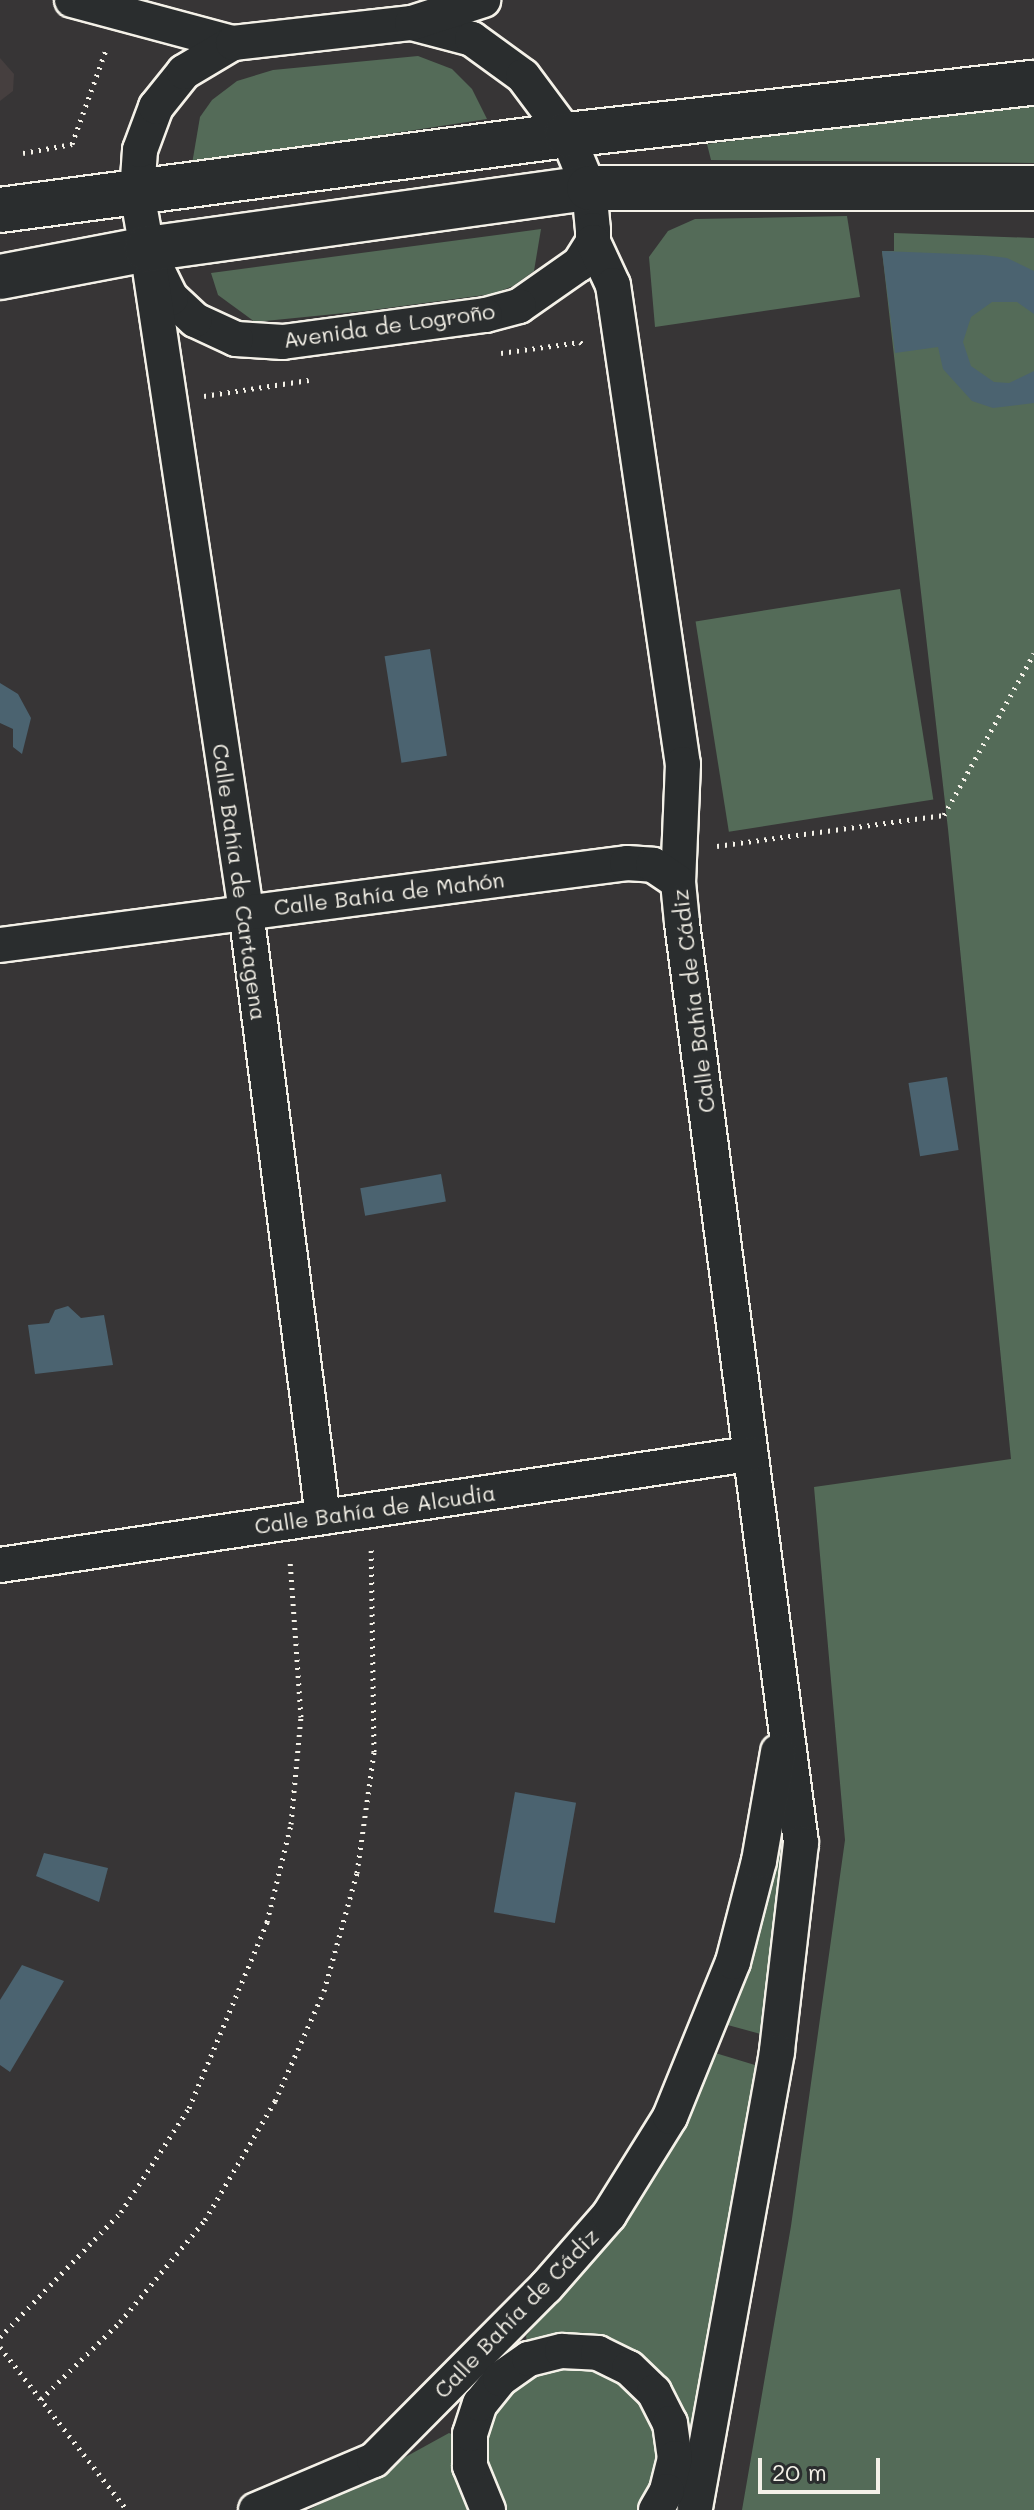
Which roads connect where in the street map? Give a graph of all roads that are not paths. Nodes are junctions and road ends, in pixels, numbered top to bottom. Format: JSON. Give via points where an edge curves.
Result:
{"nodes":[{"id":1,"x":72,"y":0,"type":"edge"},
{"id":2,"x":483,"y":0,"type":"edge"},
{"id":3,"x":412,"y":23,"type":"junction"},
{"id":4,"x":233,"y":43,"type":"junction"},
{"id":5,"x":1034,"y":83,"type":"edge"},
{"id":6,"x":567,"y":135,"type":"junction"},
{"id":7,"x":589,"y":188,"type":"junction"},
{"id":8,"x":1034,"y":188,"type":"edge"},
{"id":9,"x":137,"y":193,"type":"junction"},
{"id":10,"x":0,"y":210,"type":"edge"},
{"id":11,"x":593,"y":242,"type":"junction"},
{"id":12,"x":147,"y":249,"type":"junction"},
{"id":13,"x":5,"y":278,"type":"edge"},
{"id":14,"x":679,"y":867,"type":"junction"},
{"id":15,"x":246,"y":911,"type":"junction"},
{"id":16,"x":0,"y":945,"type":"edge"},
{"id":17,"x":749,"y":1454,"type":"junction"},
{"id":18,"x":323,"y":1517,"type":"junction"},
{"id":19,"x":0,"y":1565,"type":"edge"},
{"id":20,"x":784,"y":1716,"type":"junction"},
{"id":21,"x":490,"y":2366,"type":"junction"},
{"id":22,"x":688,"y":2461,"type":"junction"},
{"id":23,"x":256,"y":2510,"type":"edge"},
{"id":24,"x":488,"y":2510,"type":"edge"},
{"id":25,"x":656,"y":2510,"type":"edge"},
{"id":26,"x":695,"y":2510,"type":"edge"}],
"edges":[{"from":1,"to":4,"type":"street"},
{"from":2,"to":3,"type":"street"},
{"from":3,"to":4,"type":"street","name":"Avenida de Logroño"},
{"from":3,"to":6,"type":"street","name":"Avenida de Logroño","via":[[472,39],[485,48],[523,76]]},
{"from":4,"to":9,"type":"street","name":"Avenida de Logroño","via":[[184,72],[156,107],[140,150]]},
{"from":5,"to":6,"type":"main road"},
{"from":6,"to":7,"type":"street","name":"Avenida de Logroño"},
{"from":6,"to":9,"type":"main road"},
{"from":7,"to":8,"type":"main road"},
{"from":7,"to":11,"type":"street","name":"Avenida de Logroño"},
{"from":7,"to":12,"type":"main road"},
{"from":9,"to":10,"type":"main road"},
{"from":9,"to":12,"type":"street","name":"Avenida de Logroño"},
{"from":11,"to":12,"type":"street","name":"Avenida de Logroño","via":[[579,264],[519,306],[283,342],[236,339],[195,320],[171,298]]},
{"from":11,"to":14,"type":"street","name":"Calle Bahía de Cádiz","via":[[613,285],[679,733]]},
{"from":12,"to":13,"type":"main road"},
{"from":12,"to":15,"type":"street","name":"Calle Bahía de Cartagena"},
{"from":14,"to":15,"type":"street","name":"Calle Bahía de Mahón","via":[[643,861]]},
{"from":14,"to":17,"type":"street","name":"Calle Bahía de Cádiz"},
{"from":15,"to":16,"type":"street","name":"Calle Bahía de Mahón"},
{"from":15,"to":18,"type":"street","name":"Calle Bahía de Cartagena"},
{"from":17,"to":18,"type":"street","name":"Calle Bahía de Alcudia"},
{"from":17,"to":20,"type":"street","name":"Calle Bahía de Cádiz"},
{"from":18,"to":19,"type":"street","name":"Calle Bahía de Alcudia"},
{"from":20,"to":21,"type":"street","name":"Calle Bahía de Cádiz","via":[[759,1861],[733,1962],[670,2117],[609,2215]]},
{"from":20,"to":22,"type":"street","name":"Calle Bahía de Cádiz","via":[[801,1843],[777,2052]]},
{"from":21,"to":22,"type":"street","via":[[562,2351],[598,2353],[629,2368],[654,2392]]},
{"from":21,"to":23,"type":"street","name":"Calle Bahía de Cádiz","via":[[374,2460]]},
{"from":21,"to":24,"type":"street","via":[[470,2434],[470,2466]]},
{"from":22,"to":25,"type":"street"},
{"from":22,"to":26,"type":"street"}]}
